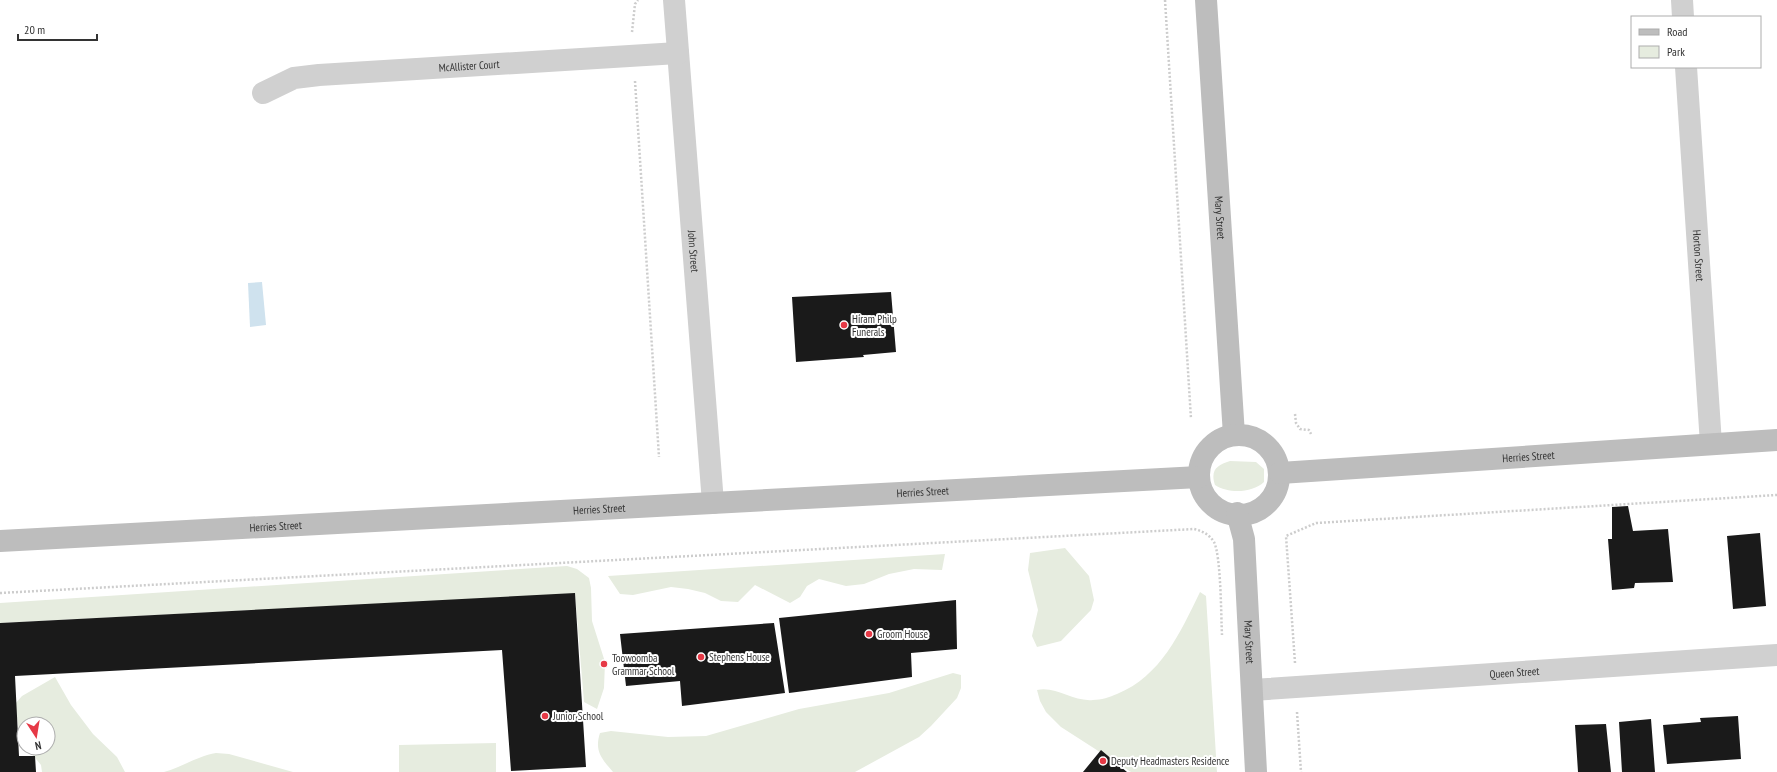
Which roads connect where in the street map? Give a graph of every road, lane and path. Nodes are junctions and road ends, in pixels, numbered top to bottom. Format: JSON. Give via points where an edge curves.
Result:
{"nodes":[{"id":1,"x":638,"y":0,"type":"edge"},
{"id":2,"x":674,"y":0,"type":"edge"},
{"id":3,"x":1165,"y":0,"type":"edge"},
{"id":4,"x":1206,"y":0,"type":"edge"},
{"id":5,"x":1682,"y":0,"type":"edge"},
{"id":6,"x":1683,"y":16,"type":"edge"},
{"id":7,"x":678,"y":53,"type":"junction"},
{"id":8,"x":633,"y":56,"type":"junction"},
{"id":9,"x":1686,"y":68,"type":"edge"},
{"id":10,"x":263,"y":93,"type":"dead end"},
{"id":11,"x":1295,"y":414,"type":"dead end"},
{"id":12,"x":1191,"y":419,"type":"dead end"},
{"id":13,"x":1311,"y":434,"type":"dead end"},
{"id":14,"x":1234,"y":435,"type":"junction"},
{"id":15,"x":1777,"y":440,"type":"edge"},
{"id":16,"x":1711,"y":444,"type":"junction"},
{"id":17,"x":659,"y":457,"type":"dead end"},
{"id":18,"x":1280,"y":473,"type":"junction"},
{"id":19,"x":1199,"y":477,"type":"junction"},
{"id":20,"x":1777,"y":495,"type":"edge"},
{"id":21,"x":713,"y":503,"type":"junction"},
{"id":22,"x":1237,"y":514,"type":"junction"},
{"id":23,"x":0,"y":541,"type":"edge"},
{"id":24,"x":1214,"y":542,"type":"dead end"},
{"id":25,"x":0,"y":593,"type":"edge"},
{"id":26,"x":1777,"y":655,"type":"edge"},
{"id":27,"x":1296,"y":686,"type":"junction"},
{"id":28,"x":1252,"y":690,"type":"junction"},
{"id":29,"x":1256,"y":772,"type":"edge"},
{"id":30,"x":1301,"y":772,"type":"edge"}],
"edges":[{"from":1,"to":8,"type":"path","via":[[631,25]]},
{"from":2,"to":7,"type":"street","name":"John Street"},
{"from":3,"to":12,"type":"path"},
{"from":4,"to":14,"type":"main road","name":"Mary Street"},
{"from":5,"to":6,"type":"street"},
{"from":7,"to":8,"type":"street","name":"McAllister Court"},
{"from":7,"to":21,"type":"street","name":"John Street"},
{"from":8,"to":10,"type":"street","name":"McAllister Court","via":[[319,75],[294,78]]},
{"from":8,"to":17,"type":"path"},
{"from":9,"to":16,"type":"street","name":"Horton Street"},
{"from":11,"to":13,"type":"path","via":[[1300,429],[1309,430]]},
{"from":14,"to":18,"type":"main road","via":[[1253,437],[1269,447]]},
{"from":14,"to":19,"type":"main road","via":[[1212,445],[1202,460]]},
{"from":15,"to":16,"type":"main road","name":"Herries Street"},
{"from":16,"to":18,"type":"main road","name":"Herries Street"},
{"from":18,"to":22,"type":"main road","via":[[1279,485],[1267,504],[1250,513]]},
{"from":19,"to":21,"type":"main road","name":"Herries Street"},
{"from":19,"to":22,"type":"main road","via":[[1201,488],[1215,507],[1225,513]]},
{"from":20,"to":27,"type":"path","via":[[1316,523],[1286,536]]},
{"from":21,"to":23,"type":"main road","name":"Herries Street"},
{"from":22,"to":28,"type":"main road","name":"Mary Street","via":[[1244,539]]},
{"from":24,"to":25,"type":"path","via":[[1204,532],[1194,529]]},
{"from":26,"to":27,"type":"street","name":"Queen Street"},
{"from":27,"to":28,"type":"street","name":"Queen Street"},
{"from":27,"to":30,"type":"path"},
{"from":28,"to":29,"type":"main road","name":"Mary Street"}]}
